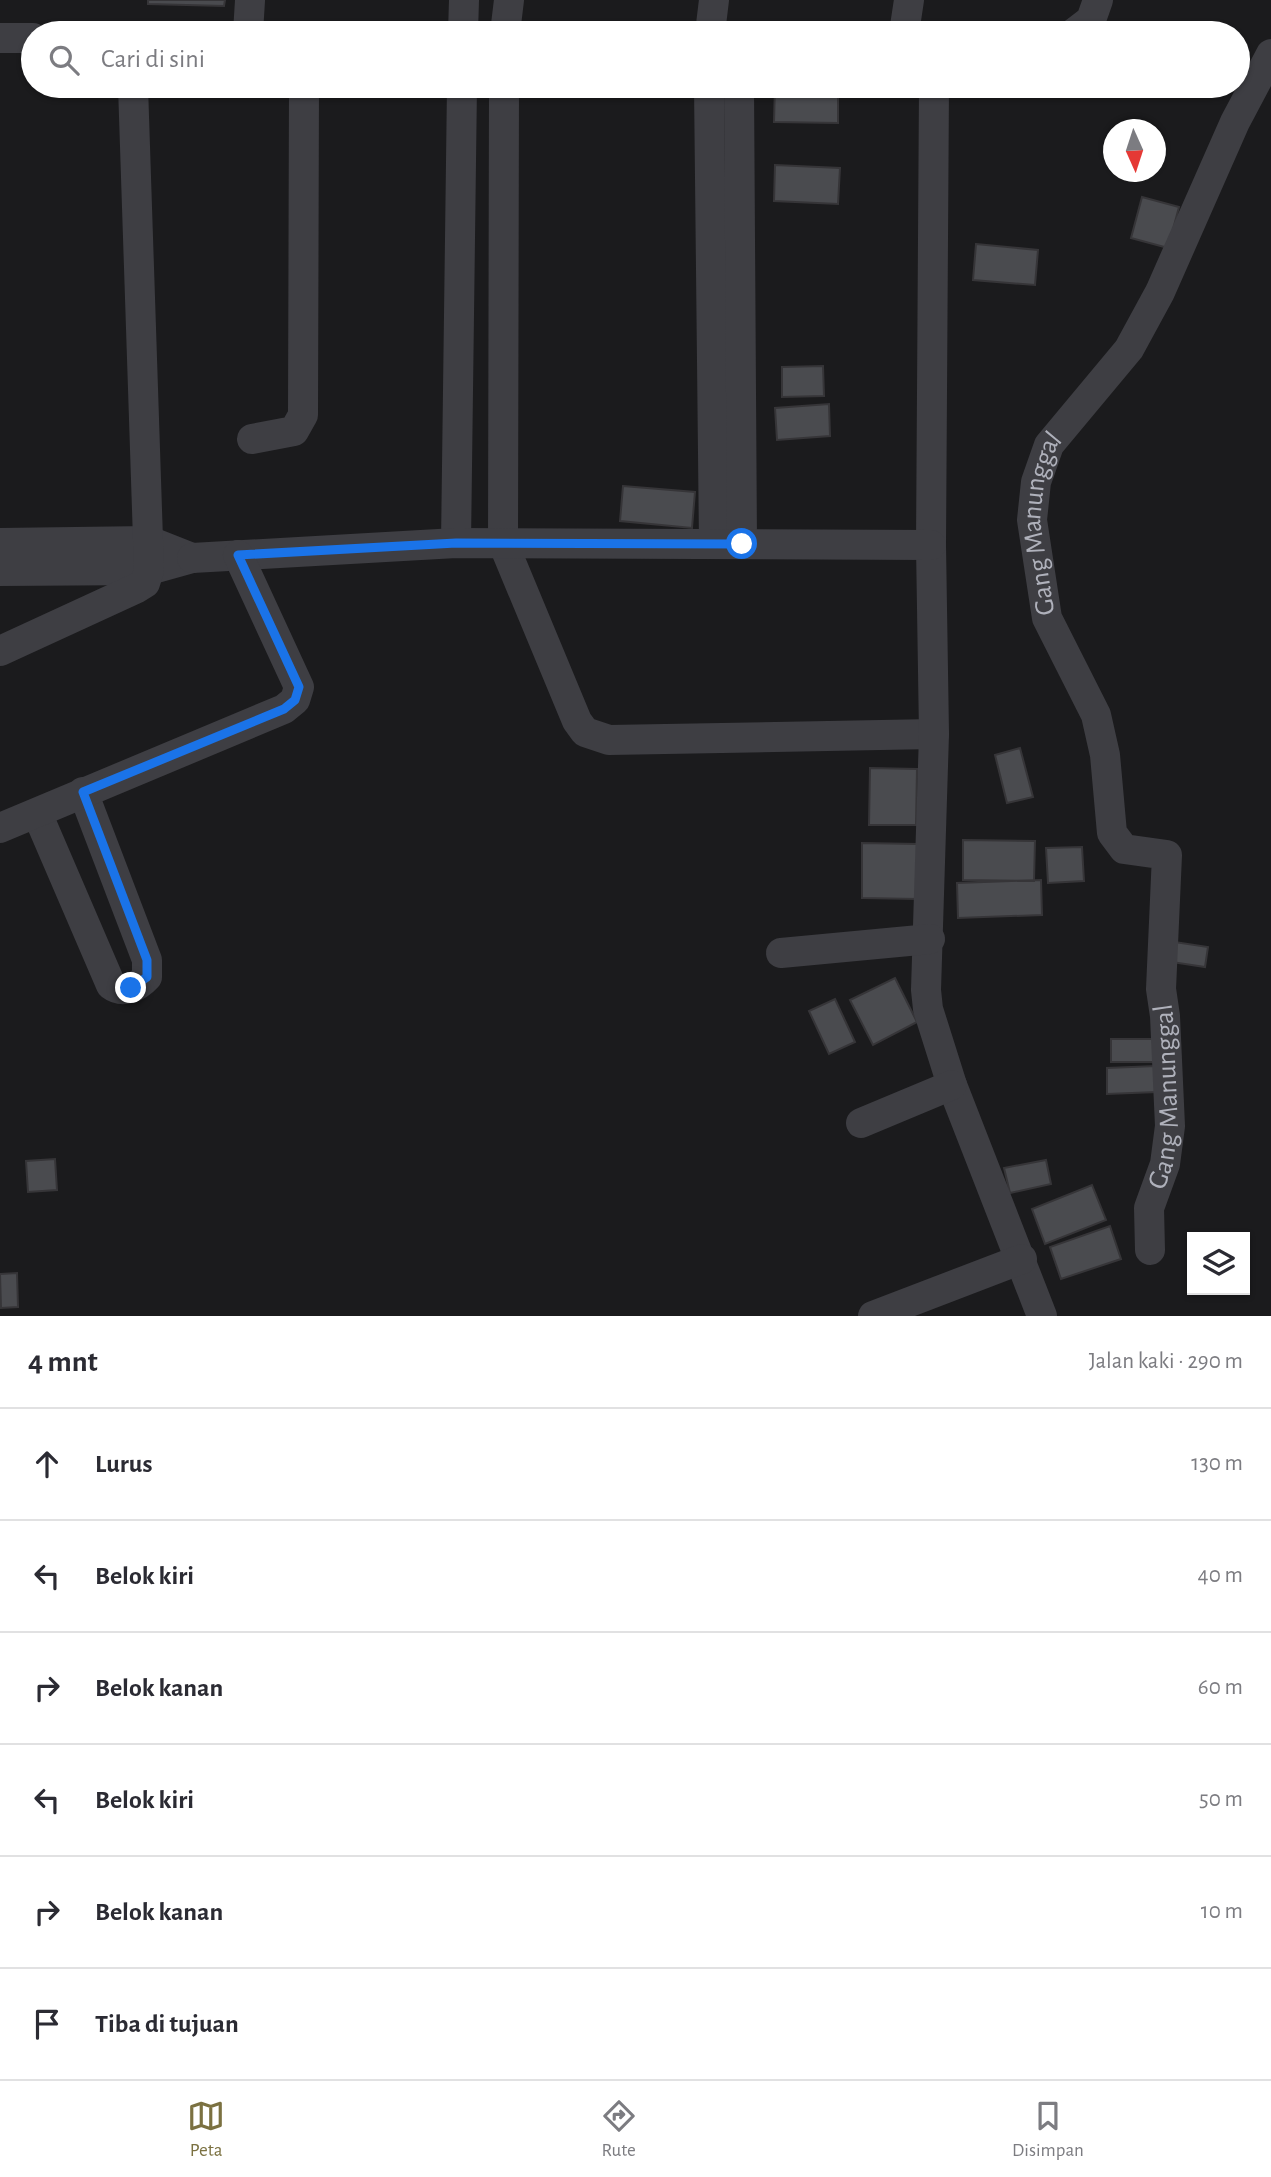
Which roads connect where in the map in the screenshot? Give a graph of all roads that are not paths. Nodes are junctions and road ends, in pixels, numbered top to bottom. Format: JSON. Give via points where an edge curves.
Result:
{"nodes":[{"id":1,"x":250,"y":0,"type":"edge"},
{"id":2,"x":464,"y":0,"type":"edge"},
{"id":3,"x":509,"y":0,"type":"edge"},
{"id":4,"x":714,"y":0,"type":"edge"},
{"id":5,"x":909,"y":0,"type":"edge"},
{"id":6,"x":1098,"y":0,"type":"edge"},
{"id":7,"x":249,"y":21,"type":"edge"},
{"id":8,"x":463,"y":21,"type":"edge"},
{"id":9,"x":506,"y":21,"type":"edge"},
{"id":10,"x":711,"y":21,"type":"edge"},
{"id":11,"x":906,"y":21,"type":"edge"},
{"id":12,"x":1090,"y":21,"type":"edge"},
{"id":13,"x":0,"y":38,"type":"edge"},
{"id":14,"x":21,"y":38,"type":"edge"},
{"id":15,"x":1271,"y":54,"type":"edge"},
{"id":16,"x":1250,"y":94,"type":"edge"},
{"id":17,"x":133,"y":98,"type":"edge"},
{"id":18,"x":304,"y":98,"type":"edge"},
{"id":19,"x":462,"y":98,"type":"edge"},
{"id":20,"x":505,"y":98,"type":"edge"},
{"id":21,"x":709,"y":98,"type":"edge"},
{"id":22,"x":739,"y":98,"type":"edge"},
{"id":23,"x":934,"y":98,"type":"edge"},
{"id":24,"x":1248,"y":98,"type":"edge"},
{"id":25,"x":252,"y":439,"type":"dead end"},
{"id":26,"x":503,"y":542,"type":"junction"},
{"id":27,"x":0,"y":543,"type":"edge"},
{"id":28,"x":456,"y":543,"type":"junction"},
{"id":29,"x":728,"y":544,"type":"junction"},
{"id":30,"x":931,"y":545,"type":"junction"},
{"id":31,"x":238,"y":555,"type":"junction"},
{"id":32,"x":149,"y":556,"type":"junction"},
{"id":33,"x":0,"y":571,"type":"edge"},
{"id":34,"x":0,"y":651,"type":"edge"},
{"id":35,"x":934,"y":734,"type":"junction"},
{"id":36,"x":83,"y":792,"type":"junction"},
{"id":37,"x":37,"y":813,"type":"junction"},
{"id":38,"x":0,"y":828,"type":"edge"},
{"id":39,"x":930,"y":939,"type":"junction"},
{"id":40,"x":781,"y":953,"type":"dead end"},
{"id":41,"x":952,"y":1085,"type":"junction"},
{"id":42,"x":862,"y":1123,"type":"dead end"},
{"id":43,"x":1150,"y":1250,"type":"dead end"},
{"id":44,"x":1022,"y":1259,"type":"junction"},
{"id":45,"x":873,"y":1316,"type":"edge"},
{"id":46,"x":1042,"y":1316,"type":"edge"}],
"edges":[{"from":1,"to":7,"type":"street"},
{"from":2,"to":8,"type":"street"},
{"from":3,"to":9,"type":"street"},
{"from":4,"to":10,"type":"street"},
{"from":5,"to":11,"type":"street"},
{"from":6,"to":12,"type":"street"},
{"from":13,"to":14,"type":"street"},
{"from":15,"to":16,"type":"street","name":"Gang Manunggal"},
{"from":17,"to":32,"type":"street"},
{"from":18,"to":25,"type":"street","via":[[303,415],[294,431]]},
{"from":19,"to":28,"type":"street"},
{"from":20,"to":26,"type":"street"},
{"from":21,"to":29,"type":"street"},
{"from":22,"to":29,"type":"street"},
{"from":23,"to":30,"type":"street"},
{"from":24,"to":43,"type":"street","name":"Gang Manunggal","via":[[1160,292],[1129,349],[1049,445],[1036,482],[1032,520],[1047,618],[1096,715],[1105,755],[1112,833],[1124,849],[1167,855],[1161,989],[1170,1126],[1165,1164],[1149,1208]]},
{"from":26,"to":28,"type":"street"},
{"from":26,"to":29,"type":"street"},
{"from":26,"to":35,"type":"street","via":[[572,710],[586,732],[596,738]]},
{"from":27,"to":32,"type":"street"},
{"from":28,"to":31,"type":"street"},
{"from":29,"to":30,"type":"street"},
{"from":30,"to":35,"type":"street"},
{"from":31,"to":32,"type":"street"},
{"from":31,"to":36,"type":"street","via":[[299,687],[295,700],[284,709]]},
{"from":32,"to":33,"type":"street"},
{"from":32,"to":34,"type":"street","via":[[145,583]]},
{"from":35,"to":39,"type":"street"},
{"from":36,"to":37,"type":"street"},
{"from":36,"to":37,"type":"street","via":[[147,960],[147,977],[139,985],[122,990],[111,985]]},
{"from":37,"to":38,"type":"street"},
{"from":39,"to":40,"type":"street"},
{"from":39,"to":41,"type":"street","via":[[928,1009]]},
{"from":41,"to":42,"type":"street"},
{"from":41,"to":44,"type":"street"},
{"from":44,"to":45,"type":"street"},
{"from":44,"to":46,"type":"street"}]}
